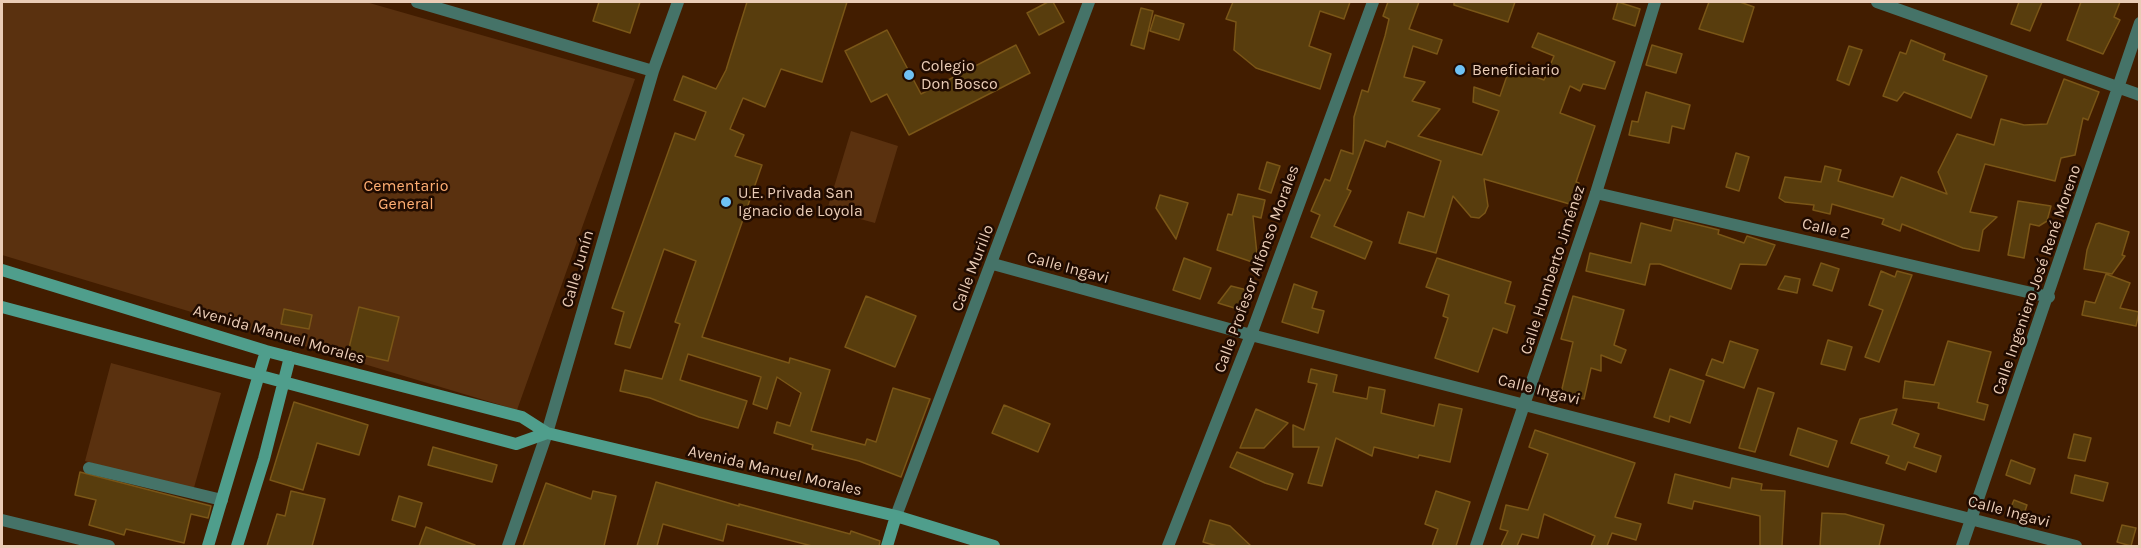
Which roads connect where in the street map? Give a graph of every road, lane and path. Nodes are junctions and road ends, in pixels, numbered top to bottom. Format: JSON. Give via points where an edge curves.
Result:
{"nodes":[{"id":1,"x":417,"y":2,"type":"edge"},
{"id":2,"x":678,"y":2,"type":"edge"},
{"id":3,"x":1089,"y":2,"type":"edge"},
{"id":4,"x":1373,"y":2,"type":"edge"},
{"id":5,"x":1655,"y":2,"type":"edge"},
{"id":6,"x":1877,"y":2,"type":"edge"},
{"id":7,"x":437,"y":5,"type":"edge"},
{"id":8,"x":2139,"y":23,"type":"edge"},
{"id":9,"x":653,"y":71,"type":"junction"},
{"id":10,"x":2119,"y":88,"type":"junction"},
{"id":11,"x":2139,"y":95,"type":"edge"},
{"id":12,"x":1596,"y":193,"type":"junction"},
{"id":13,"x":993,"y":264,"type":"junction"},
{"id":14,"x":2,"y":270,"type":"edge"},
{"id":15,"x":2049,"y":297,"type":"junction"},
{"id":16,"x":2,"y":307,"type":"edge"},
{"id":17,"x":1251,"y":334,"type":"junction"},
{"id":18,"x":266,"y":351,"type":"junction"},
{"id":19,"x":290,"y":357,"type":"junction"},
{"id":20,"x":258,"y":376,"type":"junction"},
{"id":21,"x":284,"y":383,"type":"junction"},
{"id":22,"x":1526,"y":403,"type":"junction"},
{"id":23,"x":547,"y":433,"type":"junction"},
{"id":24,"x":89,"y":468,"type":"dead end"},
{"id":25,"x":222,"y":500,"type":"junction"},
{"id":26,"x":896,"y":516,"type":"junction"},
{"id":27,"x":1972,"y":519,"type":"junction"},
{"id":28,"x":2,"y":520,"type":"edge"},
{"id":29,"x":109,"y":546,"type":"edge"},
{"id":30,"x":208,"y":546,"type":"edge"},
{"id":31,"x":237,"y":546,"type":"edge"},
{"id":32,"x":508,"y":546,"type":"edge"},
{"id":33,"x":887,"y":546,"type":"edge"},
{"id":34,"x":994,"y":546,"type":"edge"},
{"id":35,"x":1168,"y":546,"type":"edge"},
{"id":36,"x":1476,"y":546,"type":"edge"},
{"id":37,"x":1962,"y":546,"type":"edge"},
{"id":38,"x":2076,"y":546,"type":"edge"}],
"edges":[{"from":1,"to":7,"type":"street"},
{"from":2,"to":9,"type":"street","name":"Calle Junín"},
{"from":3,"to":13,"type":"street","name":"Calle Murillo"},
{"from":4,"to":17,"type":"street","name":"Calle Profesor Alfonso Morales"},
{"from":5,"to":12,"type":"street","name":"Calle Humberto Jiménez"},
{"from":6,"to":10,"type":"street"},
{"from":7,"to":9,"type":"street"},
{"from":8,"to":10,"type":"street","name":"Calle Ingeniero José René Moreno"},
{"from":9,"to":23,"type":"street","name":"Calle Junín"},
{"from":10,"to":11,"type":"street"},
{"from":10,"to":15,"type":"street","name":"Calle Ingeniero José René Moreno"},
{"from":12,"to":15,"type":"street","name":"Calle 2"},
{"from":12,"to":22,"type":"street","name":"Calle Humberto Jiménez"},
{"from":13,"to":17,"type":"street","name":"Calle Ingavi"},
{"from":13,"to":26,"type":"street","name":"Calle Murillo"},
{"from":14,"to":18,"type":"street","name":"Avenida Manuel Morales"},
{"from":15,"to":27,"type":"street","name":"Calle Ingeniero José René Moreno"},
{"from":16,"to":20,"type":"street"},
{"from":17,"to":22,"type":"street","name":"Calle Ingavi"},
{"from":17,"to":35,"type":"street","name":"Calle Profesor Alfonso Morales"},
{"from":18,"to":19,"type":"street","name":"Avenida Manuel Morales"},
{"from":18,"to":20,"type":"street"},
{"from":19,"to":21,"type":"street"},
{"from":19,"to":23,"type":"street","name":"Avenida Manuel Morales","via":[[522,417]]},
{"from":20,"to":21,"type":"street"},
{"from":20,"to":25,"type":"street"},
{"from":21,"to":23,"type":"street","via":[[516,444]]},
{"from":21,"to":31,"type":"street"},
{"from":22,"to":27,"type":"street","name":"Calle Ingavi"},
{"from":22,"to":36,"type":"street","name":"Calle Humberto Jiménez"},
{"from":23,"to":26,"type":"street","name":"Avenida Manuel Morales"},
{"from":23,"to":32,"type":"street","name":"Calle Junín"},
{"from":24,"to":25,"type":"street"},
{"from":25,"to":30,"type":"street"},
{"from":26,"to":33,"type":"street","name":"Calle Murillo"},
{"from":26,"to":34,"type":"street","name":"Avenida Manuel Morales"},
{"from":27,"to":37,"type":"street","name":"Calle Ingeniero José René Moreno"},
{"from":27,"to":38,"type":"street","name":"Calle Ingavi"},
{"from":28,"to":29,"type":"street"}]}
